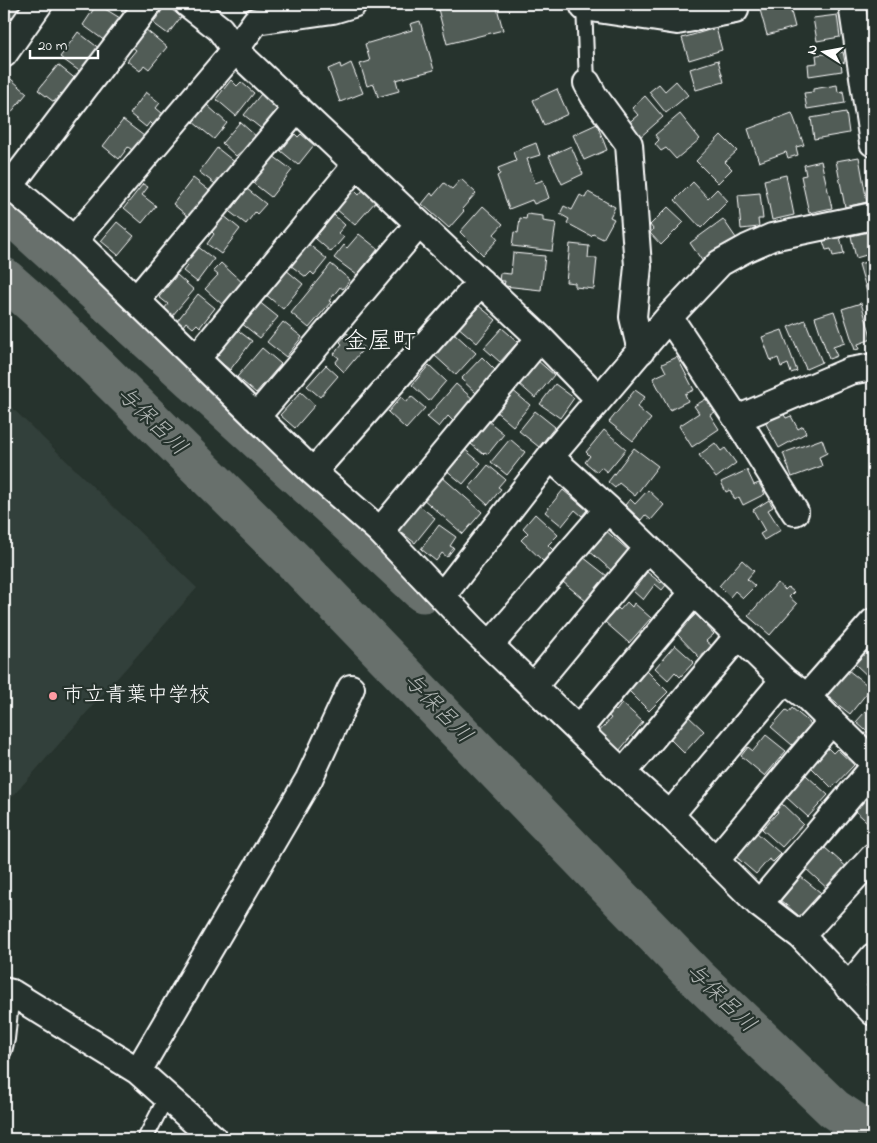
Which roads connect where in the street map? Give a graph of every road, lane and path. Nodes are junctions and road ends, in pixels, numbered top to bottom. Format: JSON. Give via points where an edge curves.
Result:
{"nodes":[{"id":1,"x":39,"y":4,"type":"edge"},
{"id":2,"x":148,"y":4,"type":"edge"},
{"id":3,"x":188,"y":4,"type":"edge"},
{"id":4,"x":354,"y":4,"type":"edge"},
{"id":5,"x":852,"y":4,"type":"edge"},
{"id":6,"x":584,"y":5,"type":"edge"},
{"id":7,"x":297,"y":9,"type":"edge"},
{"id":8,"x":735,"y":10,"type":"dead end"},
{"id":9,"x":235,"y":50,"type":"junction"},
{"id":10,"x":4,"y":54,"type":"edge"},
{"id":11,"x":587,"y":83,"type":"joint"},
{"id":12,"x":297,"y":108,"type":"junction"},
{"id":13,"x":873,"y":143,"type":"edge"},
{"id":14,"x":357,"y":164,"type":"junction"},
{"id":15,"x":7,"y":183,"type":"edge"},
{"id":16,"x":873,"y":216,"type":"edge"},
{"id":17,"x":418,"y":225,"type":"junction"},
{"id":18,"x":74,"y":240,"type":"junction"},
{"id":19,"x":481,"y":282,"type":"junction"},
{"id":20,"x":136,"y":300,"type":"junction"},
{"id":21,"x":669,"y":317,"type":"junction"},
{"id":22,"x":540,"y":338,"type":"junction"},
{"id":23,"x":641,"y":351,"type":"junction"},
{"id":24,"x":197,"y":358,"type":"junction"},
{"id":25,"x":873,"y":367,"type":"edge"},
{"id":26,"x":599,"y":399,"type":"junction"},
{"id":27,"x":256,"y":417,"type":"junction"},
{"id":28,"x":738,"y":419,"type":"junction"},
{"id":29,"x":550,"y":457,"type":"junction"},
{"id":30,"x":313,"y":472,"type":"junction"},
{"id":31,"x":608,"y":509,"type":"junction"},
{"id":32,"x":794,"y":512,"type":"dead end"},
{"id":33,"x":380,"y":531,"type":"junction"},
{"id":34,"x":647,"y":549,"type":"junction"},
{"id":35,"x":694,"y":592,"type":"junction"},
{"id":36,"x":442,"y":596,"type":"junction"},
{"id":37,"x":873,"y":622,"type":"edge"},
{"id":38,"x":739,"y":635,"type":"junction"},
{"id":39,"x":490,"y":645,"type":"junction"},
{"id":40,"x":784,"y":680,"type":"junction"},
{"id":41,"x":533,"y":687,"type":"junction"},
{"id":42,"x":351,"y":688,"type":"dead end"},
{"id":43,"x":807,"y":697,"type":"junction"},
{"id":44,"x":831,"y":722,"type":"junction"},
{"id":45,"x":578,"y":730,"type":"junction"},
{"id":46,"x":873,"y":762,"type":"edge"},
{"id":47,"x":873,"y":768,"type":"edge"},
{"id":48,"x":623,"y":773,"type":"junction"},
{"id":49,"x":670,"y":815,"type":"junction"},
{"id":50,"x":873,"y":857,"type":"edge"},
{"id":51,"x":716,"y":860,"type":"junction"},
{"id":52,"x":759,"y":904,"type":"junction"},
{"id":53,"x":801,"y":936,"type":"junction"},
{"id":54,"x":873,"y":958,"type":"edge"},
{"id":55,"x":848,"y":987,"type":"junction"},
{"id":56,"x":8,"y":992,"type":"edge"},
{"id":57,"x":873,"y":1012,"type":"edge"},
{"id":58,"x":4,"y":1051,"type":"edge"},
{"id":59,"x":138,"y":1071,"type":"junction"},
{"id":60,"x":166,"y":1098,"type":"junction"},
{"id":61,"x":145,"y":1139,"type":"edge"},
{"id":62,"x":214,"y":1139,"type":"edge"}],
"edges":[{"from":1,"to":10,"type":"street"},
{"from":2,"to":15,"type":"street"},
{"from":3,"to":9,"type":"street","via":[[220,29]]},
{"from":4,"to":7,"type":"street","via":[[332,10]]},
{"from":5,"to":13,"type":"street"},
{"from":6,"to":8,"type":"street","via":[[677,21]]},
{"from":6,"to":11,"type":"lane"},
{"from":7,"to":9,"type":"street","via":[[256,21]]},
{"from":9,"to":12,"type":"street"},
{"from":9,"to":18,"type":"street"},
{"from":11,"to":23,"type":"street","via":[[629,144],[638,266],[633,317]]},
{"from":12,"to":14,"type":"street"},
{"from":12,"to":20,"type":"street"},
{"from":14,"to":17,"type":"street"},
{"from":14,"to":24,"type":"street"},
{"from":15,"to":18,"type":"street"},
{"from":16,"to":21,"type":"street","via":[[772,237],[747,248],[720,263]]},
{"from":17,"to":19,"type":"street"},
{"from":17,"to":27,"type":"street"},
{"from":18,"to":20,"type":"street"},
{"from":19,"to":22,"type":"street"},
{"from":19,"to":30,"type":"street"},
{"from":20,"to":24,"type":"street"},
{"from":21,"to":23,"type":"street"},
{"from":21,"to":28,"type":"street"},
{"from":22,"to":26,"type":"street"},
{"from":22,"to":33,"type":"street"},
{"from":23,"to":26,"type":"street"},
{"from":24,"to":27,"type":"street"},
{"from":25,"to":28,"type":"street","via":[[850,372]]},
{"from":26,"to":29,"type":"street"},
{"from":27,"to":30,"type":"street"},
{"from":28,"to":32,"type":"street"},
{"from":29,"to":31,"type":"street"},
{"from":29,"to":36,"type":"street"},
{"from":30,"to":33,"type":"street"},
{"from":31,"to":34,"type":"street"},
{"from":31,"to":39,"type":"street"},
{"from":33,"to":36,"type":"street"},
{"from":34,"to":35,"type":"street"},
{"from":34,"to":41,"type":"street"},
{"from":35,"to":38,"type":"street"},
{"from":35,"to":45,"type":"street"},
{"from":36,"to":39,"type":"street"},
{"from":37,"to":43,"type":"street"},
{"from":38,"to":40,"type":"street"},
{"from":38,"to":48,"type":"street"},
{"from":39,"to":41,"type":"street"},
{"from":40,"to":43,"type":"street"},
{"from":40,"to":49,"type":"street"},
{"from":41,"to":45,"type":"street"},
{"from":42,"to":59,"type":"street","via":[[309,779]]},
{"from":43,"to":44,"type":"street"},
{"from":44,"to":46,"type":"street"},
{"from":44,"to":51,"type":"street"},
{"from":45,"to":48,"type":"street"},
{"from":47,"to":52,"type":"street"},
{"from":48,"to":49,"type":"street"},
{"from":49,"to":51,"type":"street"},
{"from":50,"to":53,"type":"street"},
{"from":51,"to":52,"type":"street"},
{"from":52,"to":53,"type":"street"},
{"from":53,"to":55,"type":"street"},
{"from":54,"to":55,"type":"street"},
{"from":55,"to":57,"type":"street"},
{"from":56,"to":58,"type":"lane"},
{"from":56,"to":59,"type":"street"},
{"from":59,"to":60,"type":"street"},
{"from":60,"to":61,"type":"lane"},
{"from":60,"to":62,"type":"street"}]}
